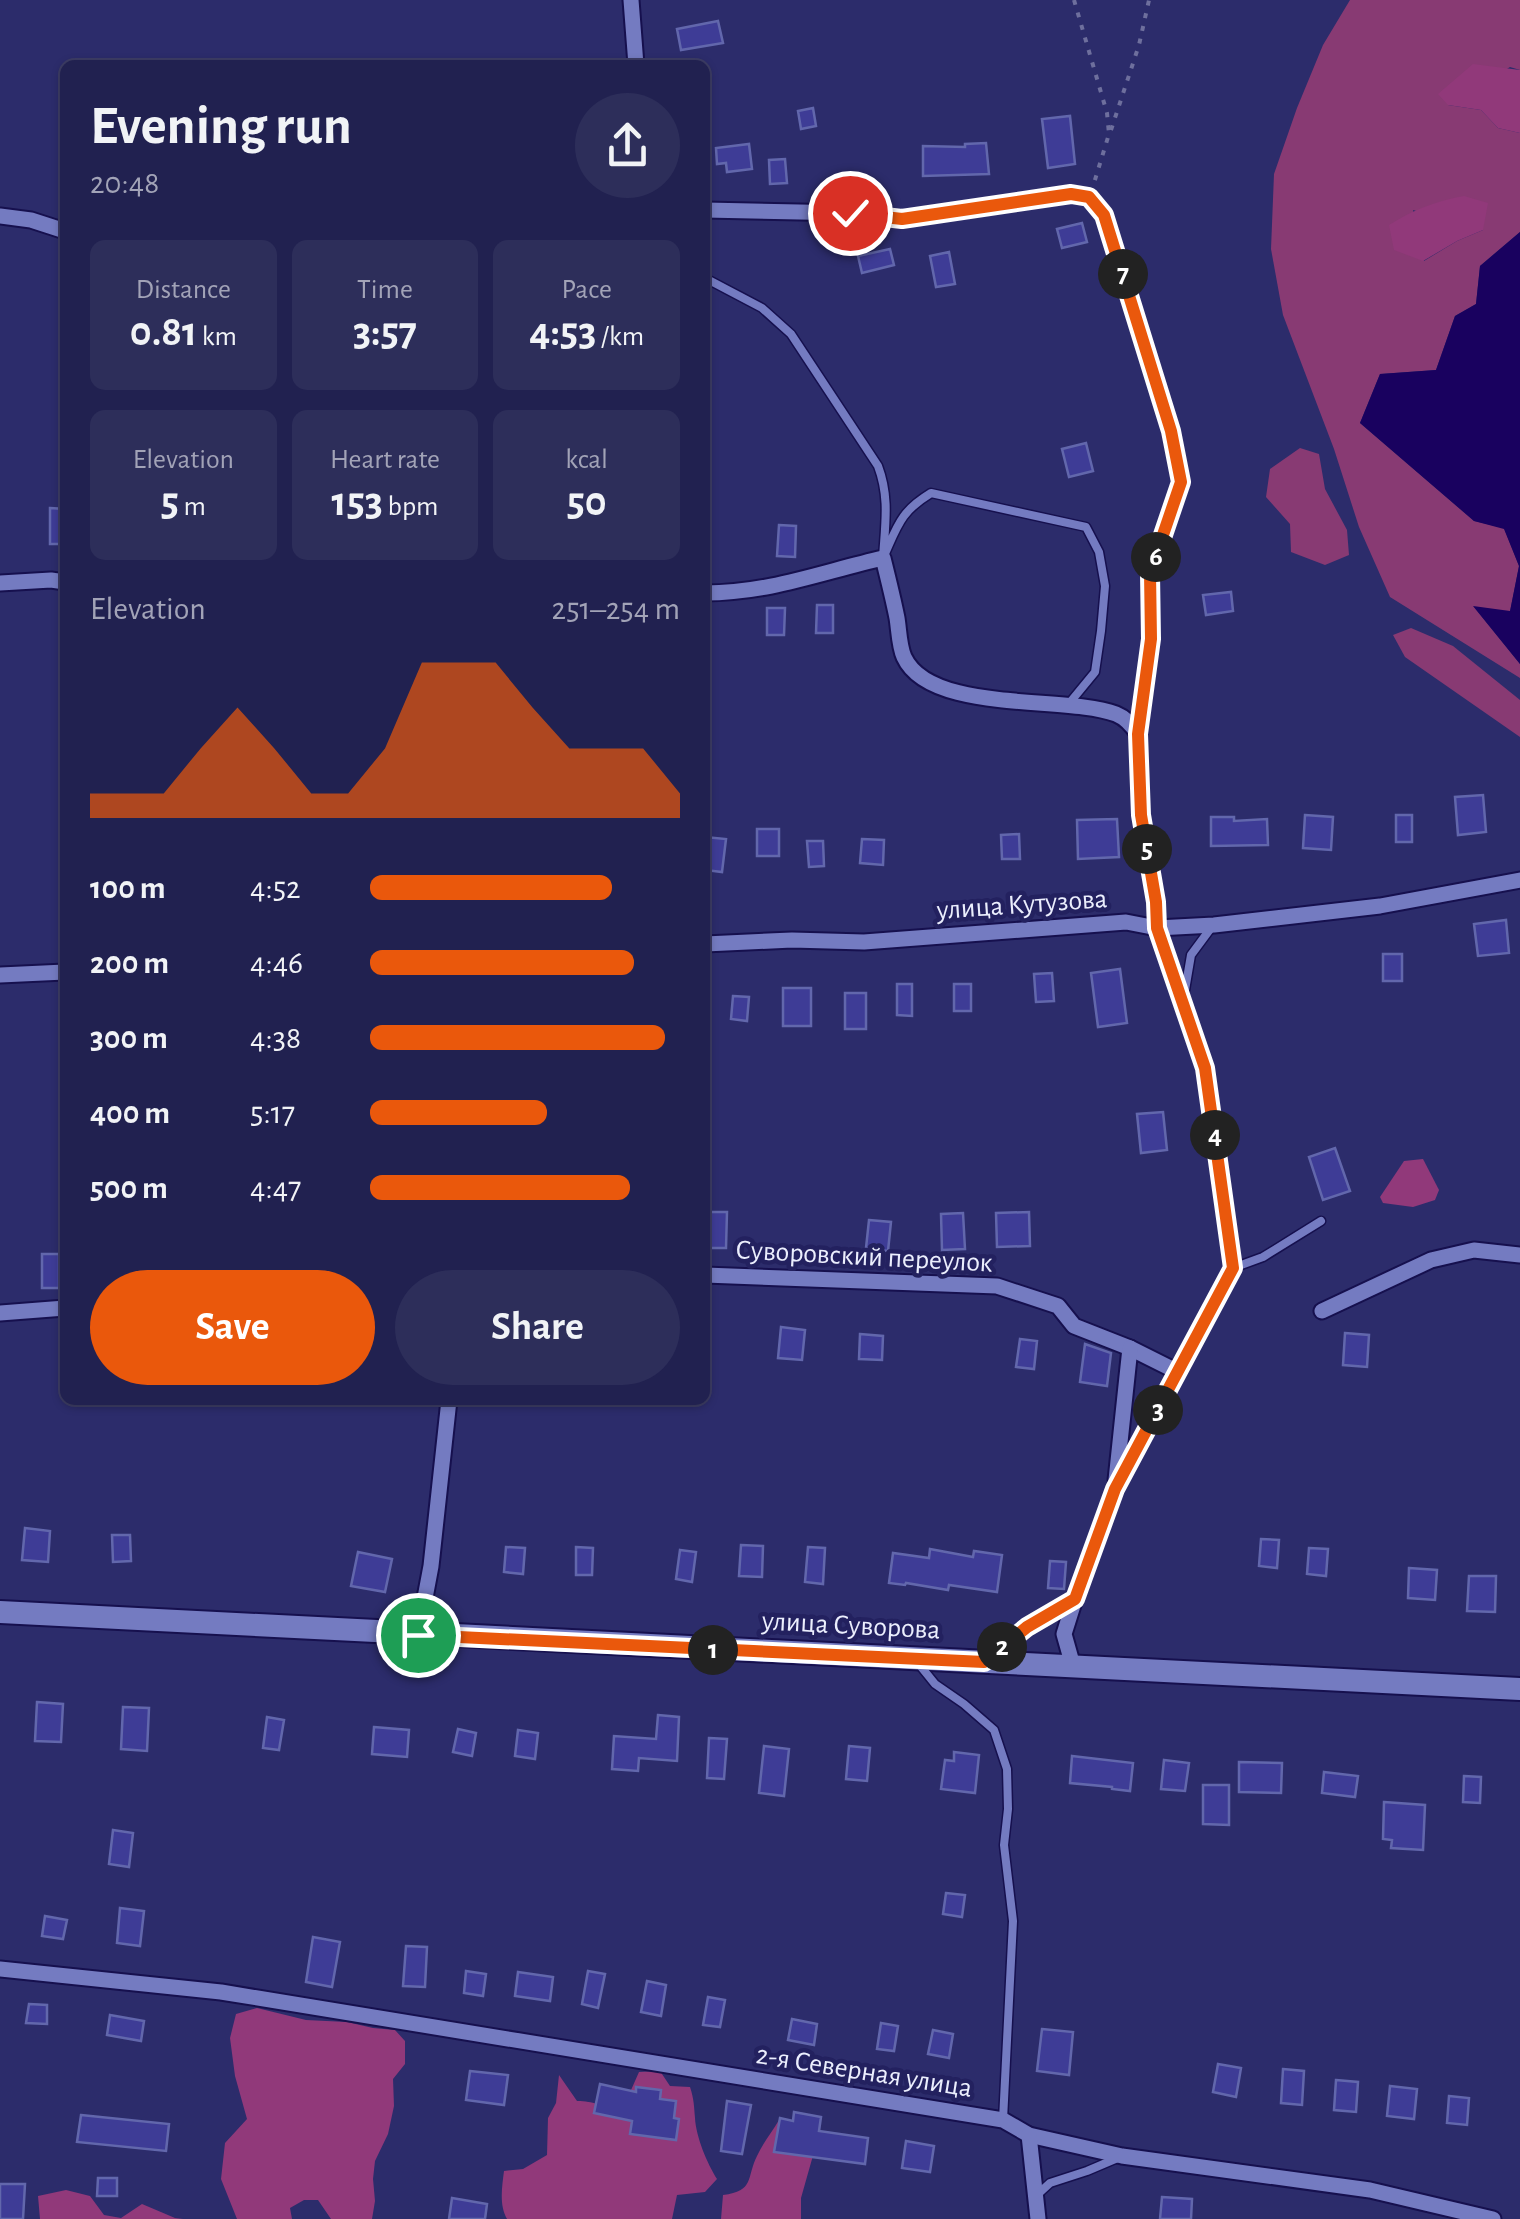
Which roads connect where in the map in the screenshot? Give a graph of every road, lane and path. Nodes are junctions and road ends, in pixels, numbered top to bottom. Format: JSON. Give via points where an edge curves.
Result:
{"nodes":[{"id":1,"x":631,"y":0,"type":"edge"},
{"id":2,"x":1074,"y":0,"type":"edge"},
{"id":3,"x":1149,"y":0,"type":"edge"},
{"id":4,"x":636,"y":60,"type":"edge"},
{"id":5,"x":1109,"y":134,"type":"junction"},
{"id":6,"x":1089,"y":197,"type":"junction"},
{"id":7,"x":710,"y":210,"type":"edge"},
{"id":8,"x":0,"y":216,"type":"edge"},
{"id":9,"x":60,"y":229,"type":"edge"},
{"id":10,"x":710,"y":281,"type":"edge"},
{"id":11,"x":883,"y":558,"type":"junction"},
{"id":12,"x":60,"y":581,"type":"edge"},
{"id":13,"x":0,"y":583,"type":"edge"},
{"id":14,"x":710,"y":592,"type":"edge"},
{"id":15,"x":1066,"y":706,"type":"junction"},
{"id":16,"x":1138,"y":734,"type":"junction"},
{"id":17,"x":1520,"y":880,"type":"edge"},
{"id":18,"x":1214,"y":925,"type":"junction"},
{"id":19,"x":1157,"y":928,"type":"junction"},
{"id":20,"x":710,"y":944,"type":"edge"},
{"id":21,"x":60,"y":972,"type":"edge"},
{"id":22,"x":0,"y":975,"type":"edge"},
{"id":23,"x":1183,"y":1001,"type":"junction"},
{"id":24,"x":1321,"y":1221,"type":"dead end"},
{"id":25,"x":1520,"y":1255,"type":"edge"},
{"id":26,"x":1233,"y":1268,"type":"junction"},
{"id":27,"x":710,"y":1275,"type":"edge"},
{"id":28,"x":60,"y":1308,"type":"edge"},
{"id":29,"x":1322,"y":1311,"type":"dead end"},
{"id":30,"x":0,"y":1313,"type":"edge"},
{"id":31,"x":1130,"y":1348,"type":"junction"},
{"id":32,"x":1178,"y":1372,"type":"junction"},
{"id":33,"x":448,"y":1405,"type":"edge"},
{"id":34,"x":1115,"y":1489,"type":"junction"},
{"id":35,"x":1075,"y":1599,"type":"junction"},
{"id":36,"x":0,"y":1612,"type":"edge"},
{"id":37,"x":418,"y":1635,"type":"junction"},
{"id":38,"x":916,"y":1660,"type":"junction"},
{"id":39,"x":984,"y":1662,"type":"junction"},
{"id":40,"x":1073,"y":1666,"type":"junction"},
{"id":41,"x":1520,"y":1689,"type":"edge"},
{"id":42,"x":0,"y":1969,"type":"edge"},
{"id":43,"x":1003,"y":2120,"type":"junction"},
{"id":44,"x":1029,"y":2135,"type":"junction"},
{"id":45,"x":1122,"y":2156,"type":"junction"},
{"id":46,"x":1035,"y":2197,"type":"junction"},
{"id":47,"x":1038,"y":2219,"type":"edge"},
{"id":48,"x":1493,"y":2219,"type":"edge"}],
"edges":[{"from":1,"to":4,"type":"street"},
{"from":2,"to":5,"type":"path"},
{"from":3,"to":5,"type":"path"},
{"from":5,"to":6,"type":"path"},
{"from":6,"to":7,"type":"street","via":[[1071,194],[902,219]]},
{"from":6,"to":16,"type":"street","via":[[1104,215],[1181,482],[1150,573],[1151,639]]},
{"from":8,"to":9,"type":"street"},
{"from":10,"to":11,"type":"lane","via":[[762,308],[790,334],[878,466],[887,500]]},
{"from":11,"to":14,"type":"street","via":[[798,582]]},
{"from":11,"to":15,"type":"street","via":[[904,656],[915,672],[976,696]]},
{"from":11,"to":15,"type":"lane","via":[[900,520],[931,492],[1086,526],[1105,586],[1101,631],[1094,672]]},
{"from":12,"to":13,"type":"street"},
{"from":15,"to":16,"type":"street","via":[[1116,714]]},
{"from":16,"to":19,"type":"street"},
{"from":17,"to":18,"type":"street","name":"улица Кутузова","via":[[1380,906]]},
{"from":18,"to":19,"type":"street","name":"улица Кутузова"},
{"from":18,"to":23,"type":"lane","via":[[1191,955]]},
{"from":19,"to":20,"type":"street","name":"улица Кутузова","via":[[1126,922],[864,942]]},
{"from":19,"to":23,"type":"street"},
{"from":21,"to":22,"type":"street"},
{"from":23,"to":26,"type":"street","via":[[1205,1068]]},
{"from":24,"to":26,"type":"lane"},
{"from":25,"to":29,"type":"street","via":[[1474,1250],[1431,1260]]},
{"from":26,"to":32,"type":"street"},
{"from":27,"to":31,"type":"street","name":"Суворовский переулок","via":[[997,1286],[1058,1306],[1074,1326]]},
{"from":28,"to":30,"type":"street"},
{"from":31,"to":32,"type":"street","name":"Суворовский переулок"},
{"from":31,"to":34,"type":"street"},
{"from":32,"to":34,"type":"street"},
{"from":33,"to":37,"type":"street"},
{"from":34,"to":35,"type":"street"},
{"from":35,"to":39,"type":"street"},
{"from":35,"to":40,"type":"street","via":[[1064,1634]]},
{"from":36,"to":37,"type":"street","name":"улица Суворова"},
{"from":37,"to":38,"type":"street","name":"улица Суворова"},
{"from":38,"to":39,"type":"street","name":"улица Суворова"},
{"from":38,"to":43,"type":"lane","via":[[935,1684],[994,1730],[1008,1770],[1004,1845],[1013,1920]]},
{"from":39,"to":40,"type":"street","name":"улица Суворова"},
{"from":40,"to":41,"type":"street","name":"улица Суворова"},
{"from":42,"to":43,"type":"street","name":"2-я Северная улица","via":[[220,1992]]},
{"from":43,"to":44,"type":"street","name":"2-я Северная улица"},
{"from":44,"to":45,"type":"street","name":"2-я Северная улица"},
{"from":44,"to":46,"type":"street"},
{"from":45,"to":46,"type":"lane","via":[[1050,2184]]},
{"from":45,"to":48,"type":"street","name":"2-я Северная улица","via":[[1370,2190]]},
{"from":46,"to":47,"type":"street"}]}
